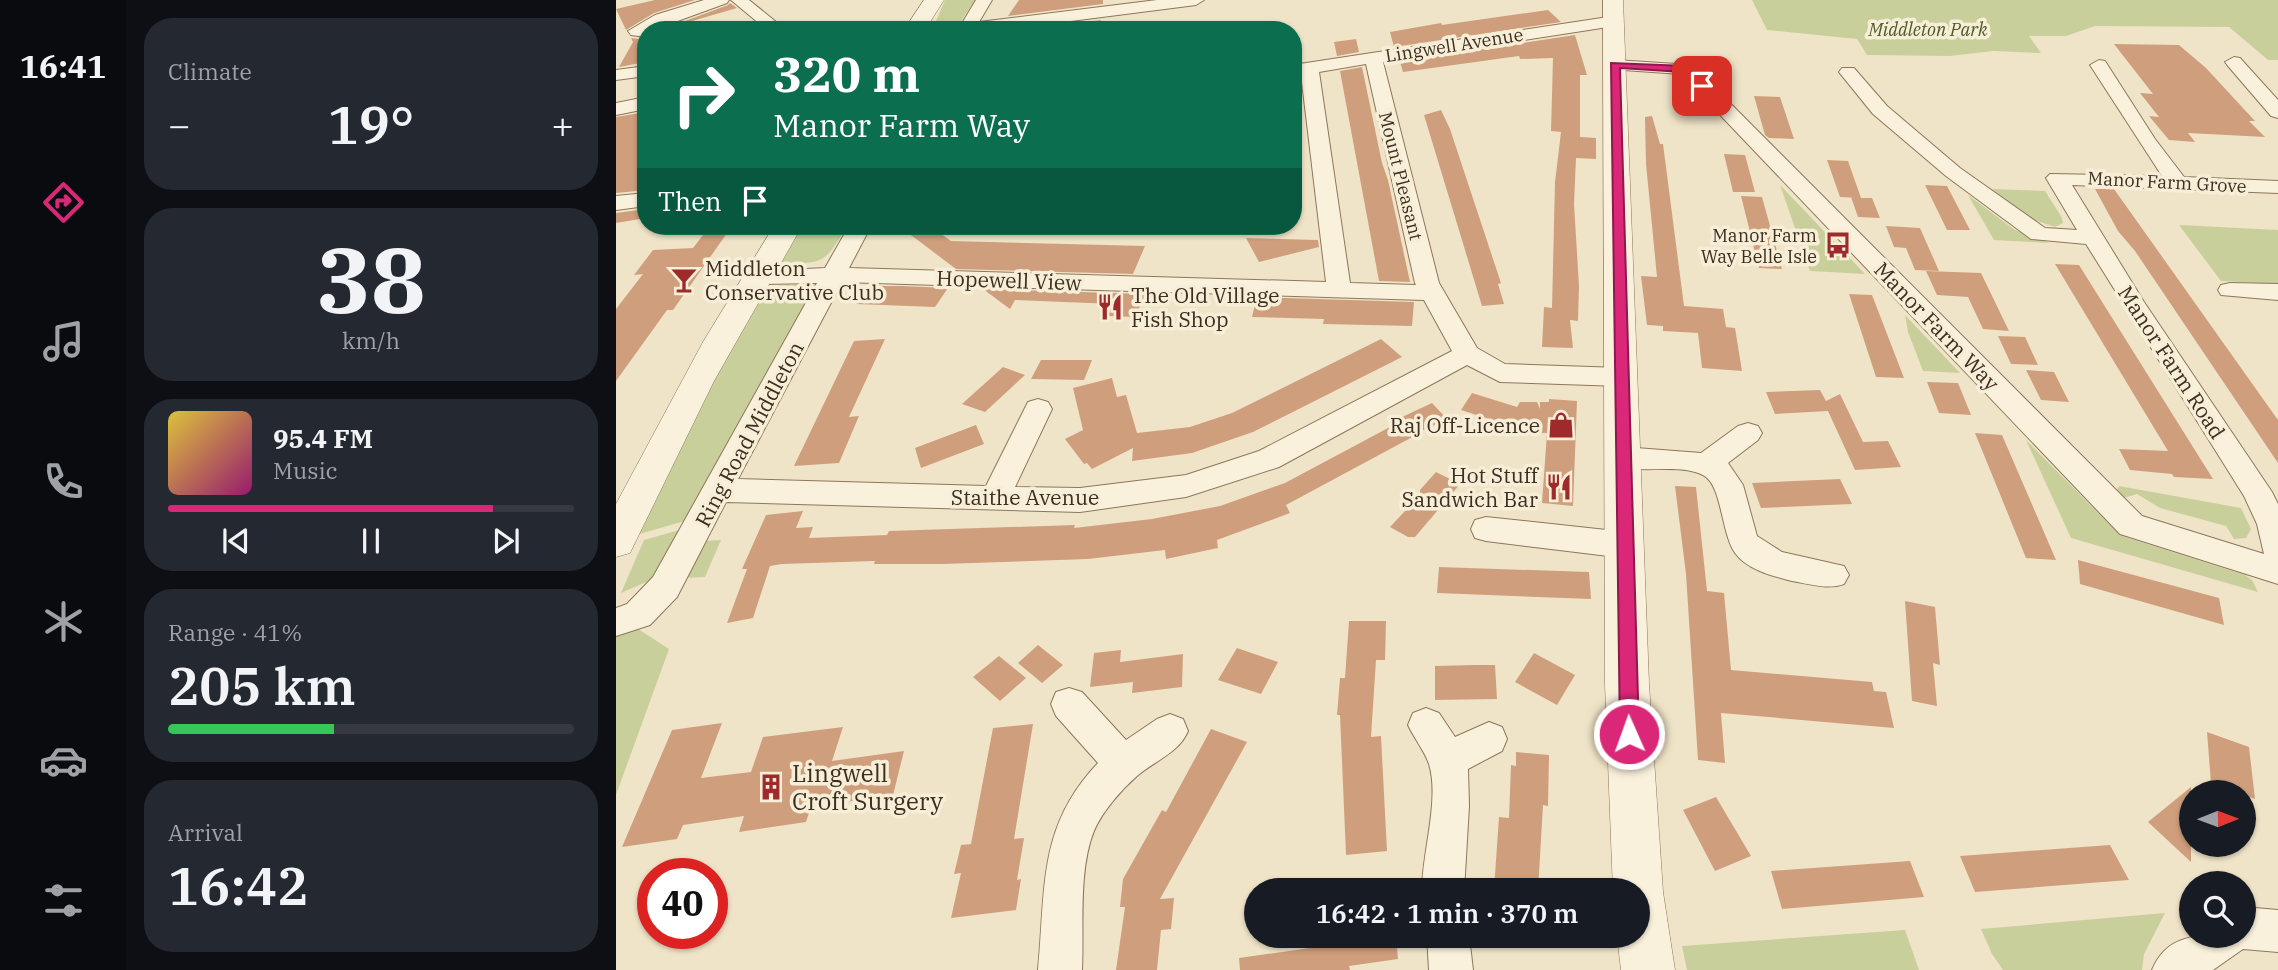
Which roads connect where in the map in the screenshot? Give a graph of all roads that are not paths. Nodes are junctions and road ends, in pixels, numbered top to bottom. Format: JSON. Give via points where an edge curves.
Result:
{"nodes":[{"id":1,"x":721,"y":0,"type":"edge"},
{"id":2,"x":739,"y":0,"type":"edge"},
{"id":3,"x":934,"y":0,"type":"edge"},
{"id":4,"x":984,"y":0,"type":"edge"},
{"id":5,"x":1196,"y":0,"type":"edge"},
{"id":6,"x":1170,"y":2,"type":"edge"},
{"id":7,"x":1614,"y":11,"type":"edge"},
{"id":8,"x":657,"y":21,"type":"edge"},
{"id":9,"x":766,"y":21,"type":"edge"},
{"id":10,"x":920,"y":21,"type":"edge"},
{"id":11,"x":971,"y":21,"type":"edge"},
{"id":12,"x":1026,"y":21,"type":"edge"},
{"id":13,"x":1373,"y":58,"type":"junction"},
{"id":14,"x":2234,"y":62,"type":"dead end"},
{"id":15,"x":1615,"y":65,"type":"junction"},
{"id":16,"x":2099,"y":65,"type":"dead end"},
{"id":17,"x":1302,"y":68,"type":"edge"},
{"id":18,"x":637,"y":72,"type":"edge"},
{"id":19,"x":1848,"y":72,"type":"dead end"},
{"id":20,"x":1302,"y":74,"type":"edge"},
{"id":21,"x":616,"y":75,"type":"edge"},
{"id":22,"x":637,"y":105,"type":"edge"},
{"id":23,"x":616,"y":109,"type":"edge"},
{"id":24,"x":2278,"y":112,"type":"edge"},
{"id":25,"x":2057,"y":178,"type":"joint"},
{"id":26,"x":2178,"y":183,"type":"junction"},
{"id":27,"x":2278,"y":187,"type":"edge"},
{"id":28,"x":637,"y":200,"type":"edge"},
{"id":29,"x":616,"y":203,"type":"edge"},
{"id":30,"x":782,"y":235,"type":"edge"},
{"id":31,"x":855,"y":235,"type":"edge"},
{"id":32,"x":2092,"y":239,"type":"junction"},
{"id":33,"x":834,"y":275,"type":"junction"},
{"id":34,"x":756,"y":277,"type":"junction"},
{"id":35,"x":2230,"y":290,"type":"dead end"},
{"id":36,"x":1339,"y":291,"type":"junction"},
{"id":37,"x":2278,"y":292,"type":"edge"},
{"id":38,"x":1431,"y":293,"type":"junction"},
{"id":39,"x":1467,"y":354,"type":"junction"},
{"id":40,"x":1621,"y":377,"type":"junction"},
{"id":41,"x":1038,"y":409,"type":"dead end"},
{"id":42,"x":1748,"y":433,"type":"dead end"},
{"id":43,"x":1623,"y":458,"type":"junction"},
{"id":44,"x":1706,"y":464,"type":"junction"},
{"id":45,"x":719,"y":490,"type":"junction"},
{"id":46,"x":994,"y":499,"type":"junction"},
{"id":47,"x":1486,"y":529,"type":"dead end"},
{"id":48,"x":616,"y":542,"type":"edge"},
{"id":49,"x":1625,"y":545,"type":"junction"},
{"id":50,"x":2278,"y":550,"type":"edge"},
{"id":51,"x":2278,"y":571,"type":"edge"},
{"id":52,"x":1833,"y":575,"type":"dead end"},
{"id":53,"x":616,"y":622,"type":"edge"},
{"id":54,"x":1069,"y":705,"type":"dead end"},
{"id":55,"x":1426,"y":724,"type":"dead end"},
{"id":56,"x":1170,"y":731,"type":"dead end"},
{"id":57,"x":1489,"y":739,"type":"dead end"},
{"id":58,"x":1447,"y":760,"type":"junction"},
{"id":59,"x":1123,"y":764,"type":"junction"},
{"id":60,"x":1443,"y":878,"type":"edge"},
{"id":61,"x":1637,"y":878,"type":"edge"},
{"id":62,"x":2256,"y":929,"type":"edge"},
{"id":63,"x":2278,"y":932,"type":"edge"},
{"id":64,"x":1449,"y":948,"type":"edge"},
{"id":65,"x":1645,"y":948,"type":"edge"},
{"id":66,"x":2208,"y":948,"type":"edge"},
{"id":67,"x":1060,"y":970,"type":"edge"},
{"id":68,"x":1451,"y":970,"type":"edge"},
{"id":69,"x":1648,"y":970,"type":"edge"},
{"id":70,"x":2174,"y":970,"type":"edge"}],
"edges":[{"from":1,"to":8,"type":"street"},
{"from":2,"to":9,"type":"street"},
{"from":3,"to":10,"type":"street"},
{"from":4,"to":11,"type":"street"},
{"from":5,"to":6,"type":"street"},
{"from":6,"to":12,"type":"street"},
{"from":7,"to":13,"type":"street","name":"Lingwell Avenue"},
{"from":7,"to":15,"type":"street"},
{"from":13,"to":17,"type":"street","name":"Lingwell Avenue"},
{"from":13,"to":38,"type":"street","name":"Mount Pleasant"},
{"from":14,"to":24,"type":"street"},
{"from":15,"to":40,"type":"street"},
{"from":15,"to":51,"type":"street","name":"Manor Farm Way","via":[[1686,69],[2131,524]]},
{"from":16,"to":26,"type":"street"},
{"from":18,"to":21,"type":"street"},
{"from":19,"to":32,"type":"street","via":[[1880,110],[1953,172],[2039,234]]},
{"from":20,"to":36,"type":"street"},
{"from":22,"to":23,"type":"street"},
{"from":25,"to":26,"type":"street","name":"Manor Farm Grove"},
{"from":25,"to":32,"type":"street","name":"Manor Farm Road"},
{"from":26,"to":27,"type":"street","name":"Manor Farm Grove"},
{"from":28,"to":29,"type":"street"},
{"from":30,"to":34,"type":"street"},
{"from":31,"to":33,"type":"street","name":"Ring Road Middleton"},
{"from":32,"to":50,"type":"street","name":"Manor Farm Road","via":[[2257,492]]},
{"from":33,"to":34,"type":"street","name":"Hopewell View"},
{"from":33,"to":36,"type":"street","name":"Hopewell View"},
{"from":33,"to":45,"type":"street","name":"Ring Road Middleton"},
{"from":34,"to":48,"type":"street"},
{"from":35,"to":37,"type":"street"},
{"from":36,"to":38,"type":"street","name":"Hopewell View"},
{"from":38,"to":39,"type":"street","name":"Mount Pleasant"},
{"from":39,"to":40,"type":"street","via":[[1500,373]]},
{"from":39,"to":46,"type":"street","name":"Staithe Avenue","via":[[1269,459],[1186,486],[1080,500]]},
{"from":40,"to":43,"type":"street"},
{"from":41,"to":46,"type":"street"},
{"from":42,"to":44,"type":"street"},
{"from":43,"to":44,"type":"street"},
{"from":43,"to":49,"type":"street"},
{"from":44,"to":52,"type":"street","via":[[1726,478],[1740,536],[1754,553]]},
{"from":45,"to":46,"type":"street","name":"Staithe Avenue"},
{"from":45,"to":53,"type":"street","name":"Ring Road Middleton","via":[[665,587],[638,615]]},
{"from":47,"to":49,"type":"street"},
{"from":49,"to":61,"type":"street"},
{"from":54,"to":59,"type":"street"},
{"from":55,"to":58,"type":"street"},
{"from":56,"to":59,"type":"street"},
{"from":57,"to":58,"type":"street"},
{"from":58,"to":60,"type":"street","via":[[1449,817]]},
{"from":59,"to":67,"type":"street","via":[[1078,821],[1069,851]]},
{"from":62,"to":63,"type":"street"},
{"from":64,"to":68,"type":"street"},
{"from":65,"to":69,"type":"street"},
{"from":66,"to":70,"type":"street"}]}
